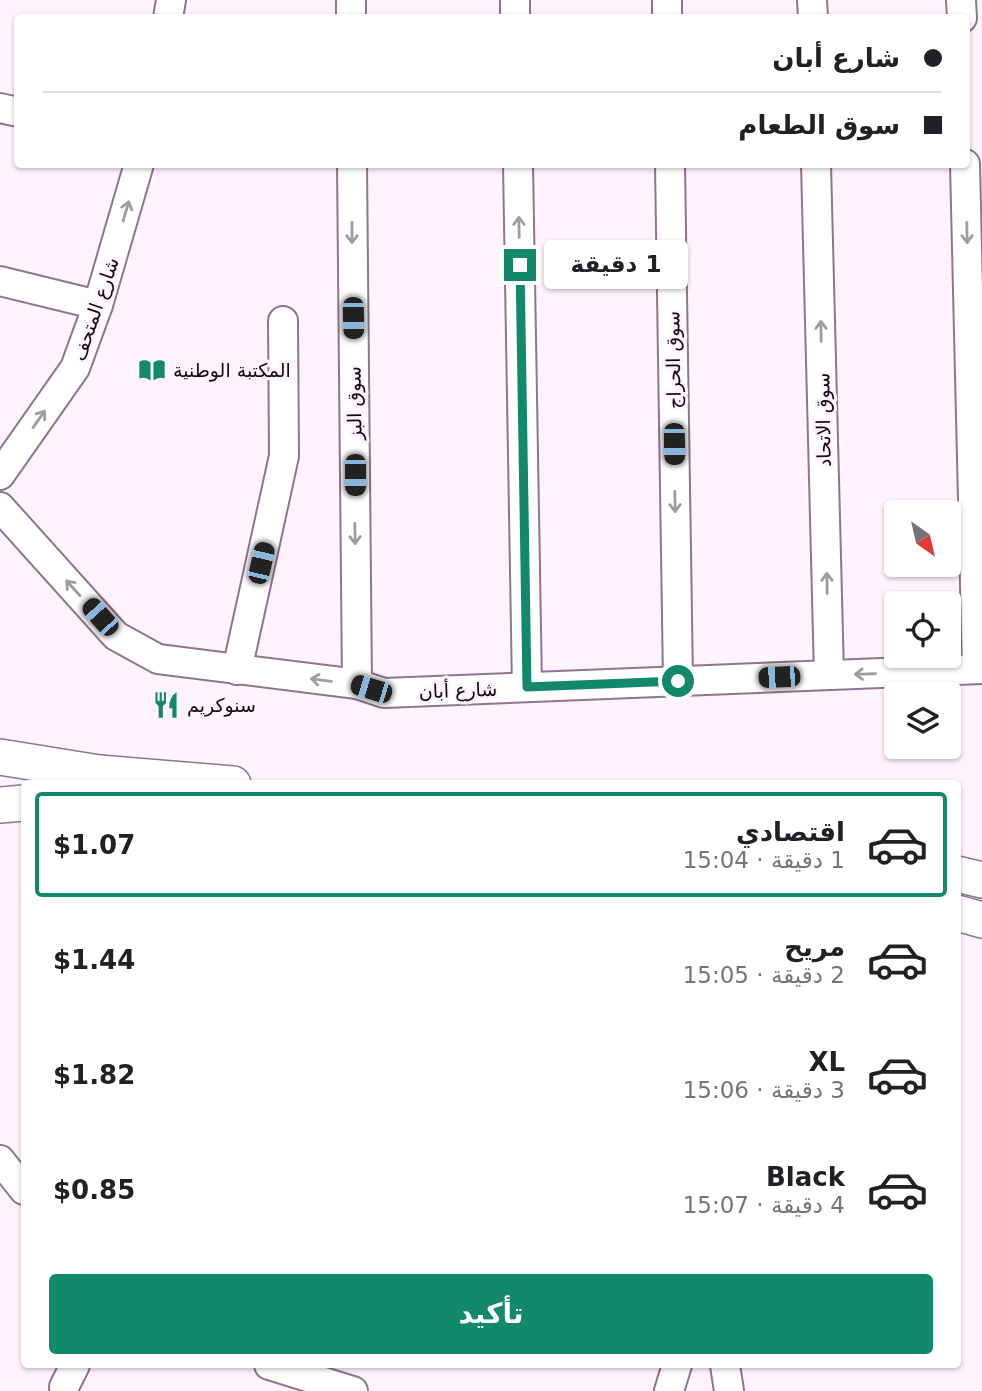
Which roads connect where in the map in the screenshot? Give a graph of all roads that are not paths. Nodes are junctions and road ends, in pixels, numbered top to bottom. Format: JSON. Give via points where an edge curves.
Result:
{"nodes":[{"id":1,"x":138,"y":168,"type":"edge"},
{"id":2,"x":352,"y":168,"type":"edge"},
{"id":3,"x":518,"y":168,"type":"edge"},
{"id":4,"x":670,"y":168,"type":"edge"},
{"id":5,"x":817,"y":168,"type":"edge"},
{"id":6,"x":965,"y":168,"type":"edge"},
{"id":7,"x":0,"y":281,"type":"edge"},
{"id":8,"x":98,"y":305,"type":"junction"},
{"id":9,"x":283,"y":321,"type":"dead end"},
{"id":10,"x":0,"y":475,"type":"edge"},
{"id":11,"x":0,"y":507,"type":"edge"},
{"id":12,"x":980,"y":669,"type":"edge"},
{"id":13,"x":237,"y":670,"type":"junction"},
{"id":14,"x":829,"y":675,"type":"junction"},
{"id":15,"x":678,"y":681,"type":"junction"},
{"id":16,"x":357,"y":684,"type":"junction"},
{"id":17,"x":527,"y":687,"type":"junction"},
{"id":18,"x":0,"y":757,"type":"edge"},
{"id":19,"x":184,"y":780,"type":"edge"},
{"id":20,"x":21,"y":803,"type":"edge"},
{"id":21,"x":0,"y":805,"type":"edge"},
{"id":22,"x":961,"y":875,"type":"edge"},
{"id":23,"x":982,"y":880,"type":"edge"},
{"id":24,"x":961,"y":914,"type":"edge"},
{"id":25,"x":982,"y":919,"type":"edge"},
{"id":26,"x":0,"y":1160,"type":"edge"},
{"id":27,"x":21,"y":1186,"type":"edge"},
{"id":28,"x":279,"y":1368,"type":"edge"},
{"id":29,"x":676,"y":1368,"type":"edge"},
{"id":30,"x":726,"y":1368,"type":"edge"},
{"id":31,"x":354,"y":1391,"type":"edge"},
{"id":32,"x":669,"y":1391,"type":"edge"},
{"id":33,"x":730,"y":1391,"type":"edge"}],
"edges":[{"from":8,"to":1,"type":"street","name":"شارع المتحف","one_way":true},
{"from":2,"to":16,"type":"street","name":"سوق البز","one_way":true},
{"from":17,"to":3,"type":"street","one_way":true},
{"from":4,"to":15,"type":"street","name":"سوق الحراج","one_way":true},
{"from":14,"to":5,"type":"street","name":"سوق الاتحاد","one_way":true},
{"from":6,"to":12,"type":"street","one_way":true},
{"from":7,"to":8,"type":"street"},
{"from":10,"to":8,"type":"street","name":"شارع المتحف","one_way":true,"via":[[75,368]]},
{"from":9,"to":13,"type":"street","via":[[284,456]]},
{"from":13,"to":11,"type":"street","name":"شارع أبان","one_way":true,"via":[[158,659],[116,636]]},
{"from":12,"to":14,"type":"street","name":"شارع أبان","one_way":true},
{"from":16,"to":13,"type":"street","name":"شارع أبان","one_way":true},
{"from":14,"to":15,"type":"street","name":"شارع أبان"},
{"from":15,"to":17,"type":"street","name":"شارع أبان"},
{"from":16,"to":17,"type":"street","name":"شارع أبان","via":[[384,693]]},
{"from":18,"to":19,"type":"main road","via":[[99,773]]},
{"from":20,"to":21,"type":"main road"},
{"from":22,"to":23,"type":"main road"},
{"from":24,"to":25,"type":"main road"},
{"from":26,"to":27,"type":"street"},
{"from":28,"to":31,"type":"street"},
{"from":29,"to":32,"type":"street"},
{"from":30,"to":33,"type":"street"}]}
